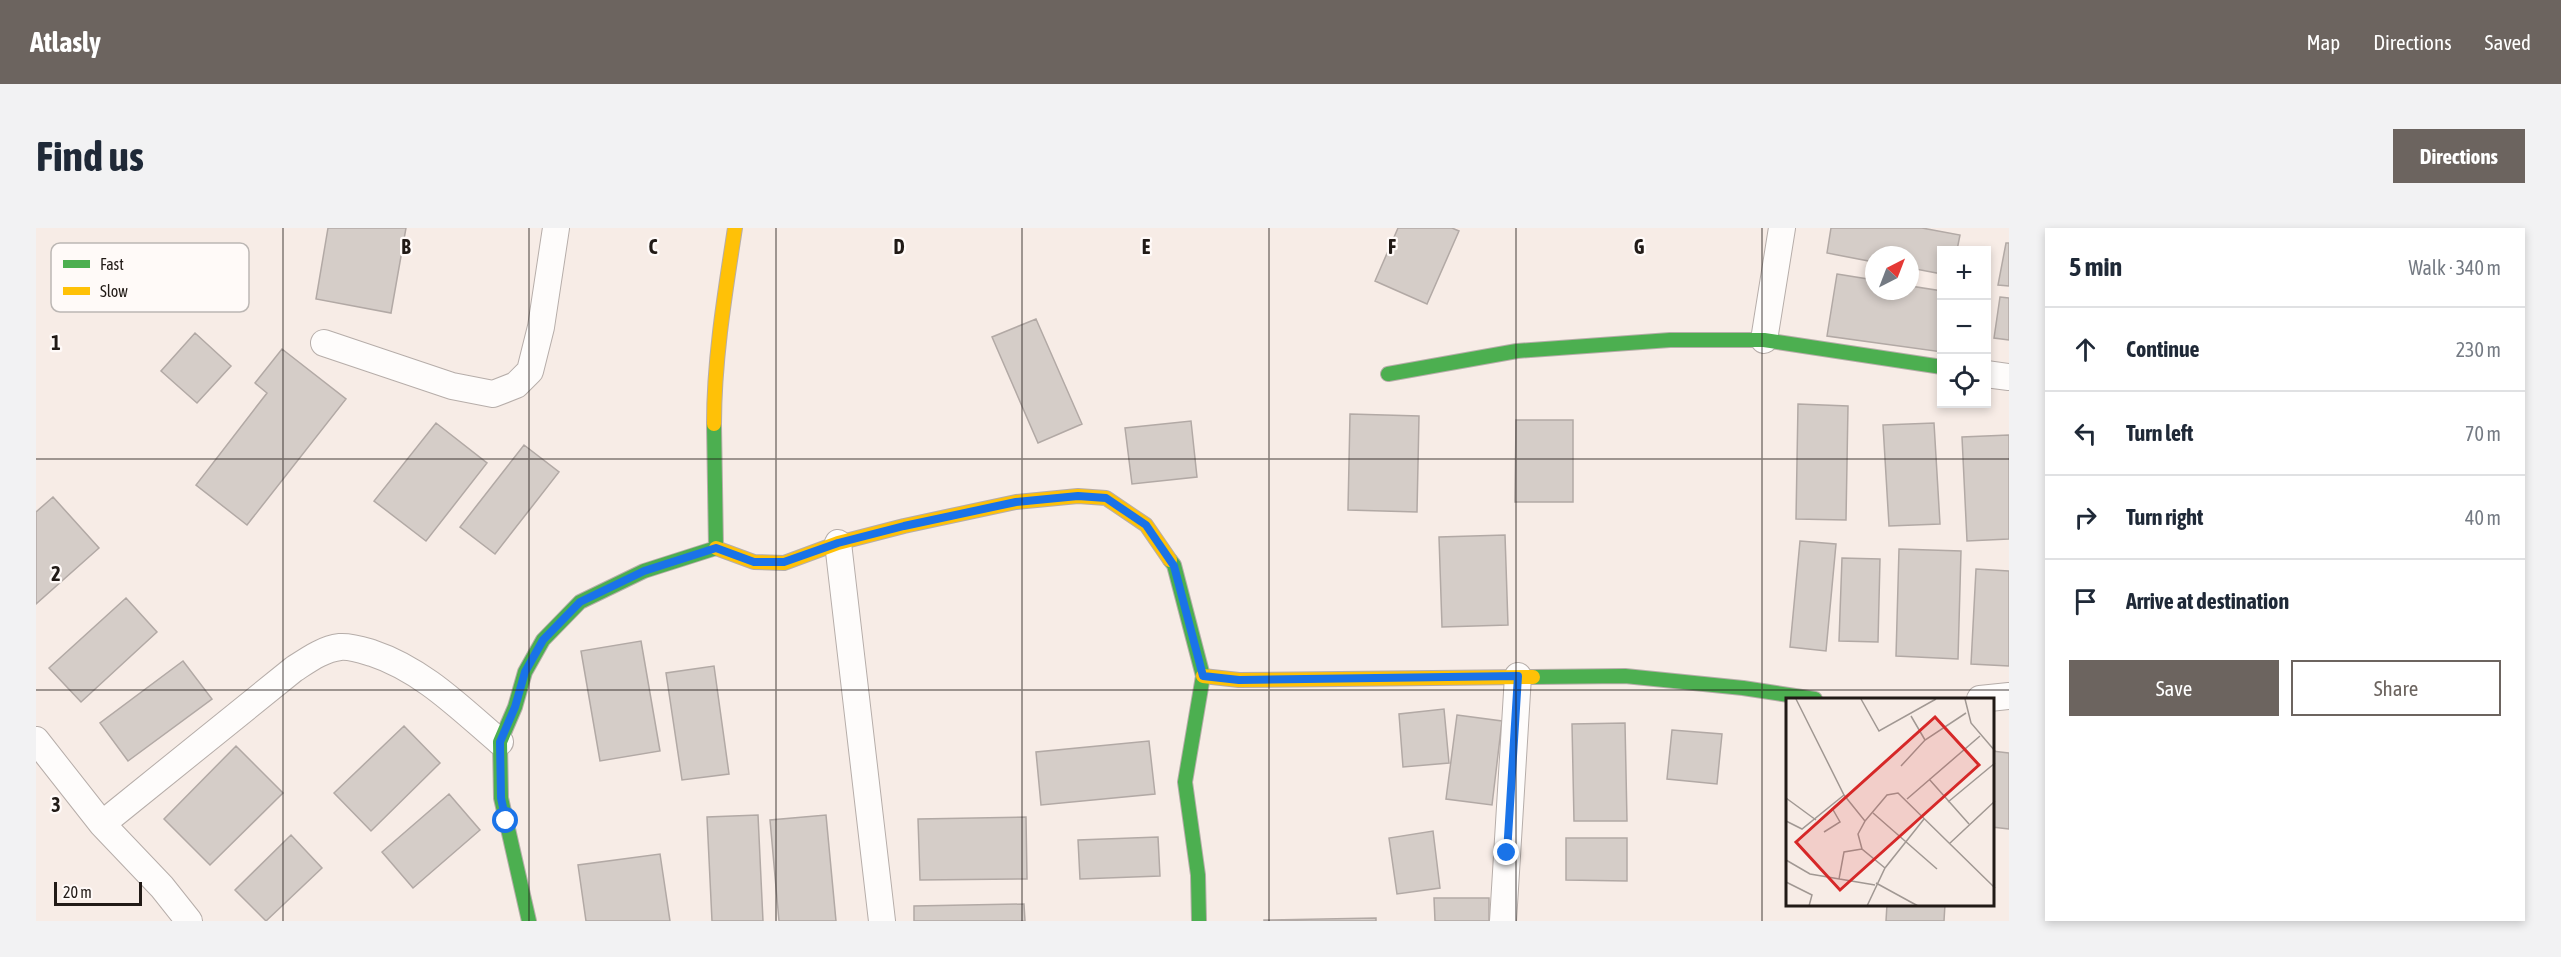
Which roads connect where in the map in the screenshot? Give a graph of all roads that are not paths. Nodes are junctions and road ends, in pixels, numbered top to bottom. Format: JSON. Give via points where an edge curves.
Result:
{"nodes":[{"id":1,"x":556,"y":228,"type":"edge"},
{"id":2,"x":735,"y":228,"type":"edge"},
{"id":3,"x":1782,"y":228,"type":"edge"},
{"id":4,"x":1764,"y":340,"type":"junction"},
{"id":5,"x":324,"y":343,"type":"dead end"},
{"id":6,"x":1937,"y":367,"type":"edge"},
{"id":7,"x":1388,"y":374,"type":"dead end"},
{"id":8,"x":1991,"y":375,"type":"edge"},
{"id":9,"x":2009,"y":377,"type":"edge"},
{"id":10,"x":838,"y":543,"type":"junction"},
{"id":11,"x":716,"y":548,"type":"junction"},
{"id":12,"x":1203,"y":676,"type":"junction"},
{"id":13,"x":1518,"y":676,"type":"junction"},
{"id":14,"x":2009,"y":696,"type":"edge"},
{"id":15,"x":1808,"y":698,"type":"edge"},
{"id":16,"x":1990,"y":698,"type":"edge"},
{"id":17,"x":36,"y":740,"type":"edge"},
{"id":18,"x":500,"y":742,"type":"junction"},
{"id":19,"x":102,"y":824,"type":"junction"},
{"id":20,"x":189,"y":921,"type":"edge"},
{"id":21,"x":529,"y":921,"type":"edge"},
{"id":22,"x":882,"y":921,"type":"edge"},
{"id":23,"x":1199,"y":921,"type":"edge"},
{"id":24,"x":1503,"y":921,"type":"edge"}],
"edges":[{"from":1,"to":5,"type":"street","via":[[530,372],[516,385],[493,394],[452,386]]},
{"from":2,"to":11,"type":"street","via":[[714,396]]},
{"from":3,"to":4,"type":"street"},
{"from":4,"to":6,"type":"street"},
{"from":4,"to":7,"type":"street","via":[[1670,340],[1516,351]]},
{"from":8,"to":9,"type":"street"},
{"from":10,"to":11,"type":"street","via":[[784,562],[754,562]]},
{"from":10,"to":12,"type":"street","via":[[1016,502],[1078,496],[1106,498],[1146,525],[1174,566]]},
{"from":10,"to":22,"type":"street"},
{"from":11,"to":18,"type":"street","via":[[644,571],[580,602],[543,640],[525,672]]},
{"from":12,"to":13,"type":"street","via":[[1239,680]]},
{"from":12,"to":23,"type":"street","via":[[1185,782],[1198,875]]},
{"from":13,"to":15,"type":"street","via":[[1625,676]]},
{"from":13,"to":24,"type":"street"},
{"from":14,"to":16,"type":"street"},
{"from":17,"to":19,"type":"street"},
{"from":18,"to":19,"type":"street","via":[[431,683],[396,661],[341,646],[294,669]]},
{"from":18,"to":21,"type":"street","via":[[501,798]]},
{"from":19,"to":20,"type":"street"}]}
